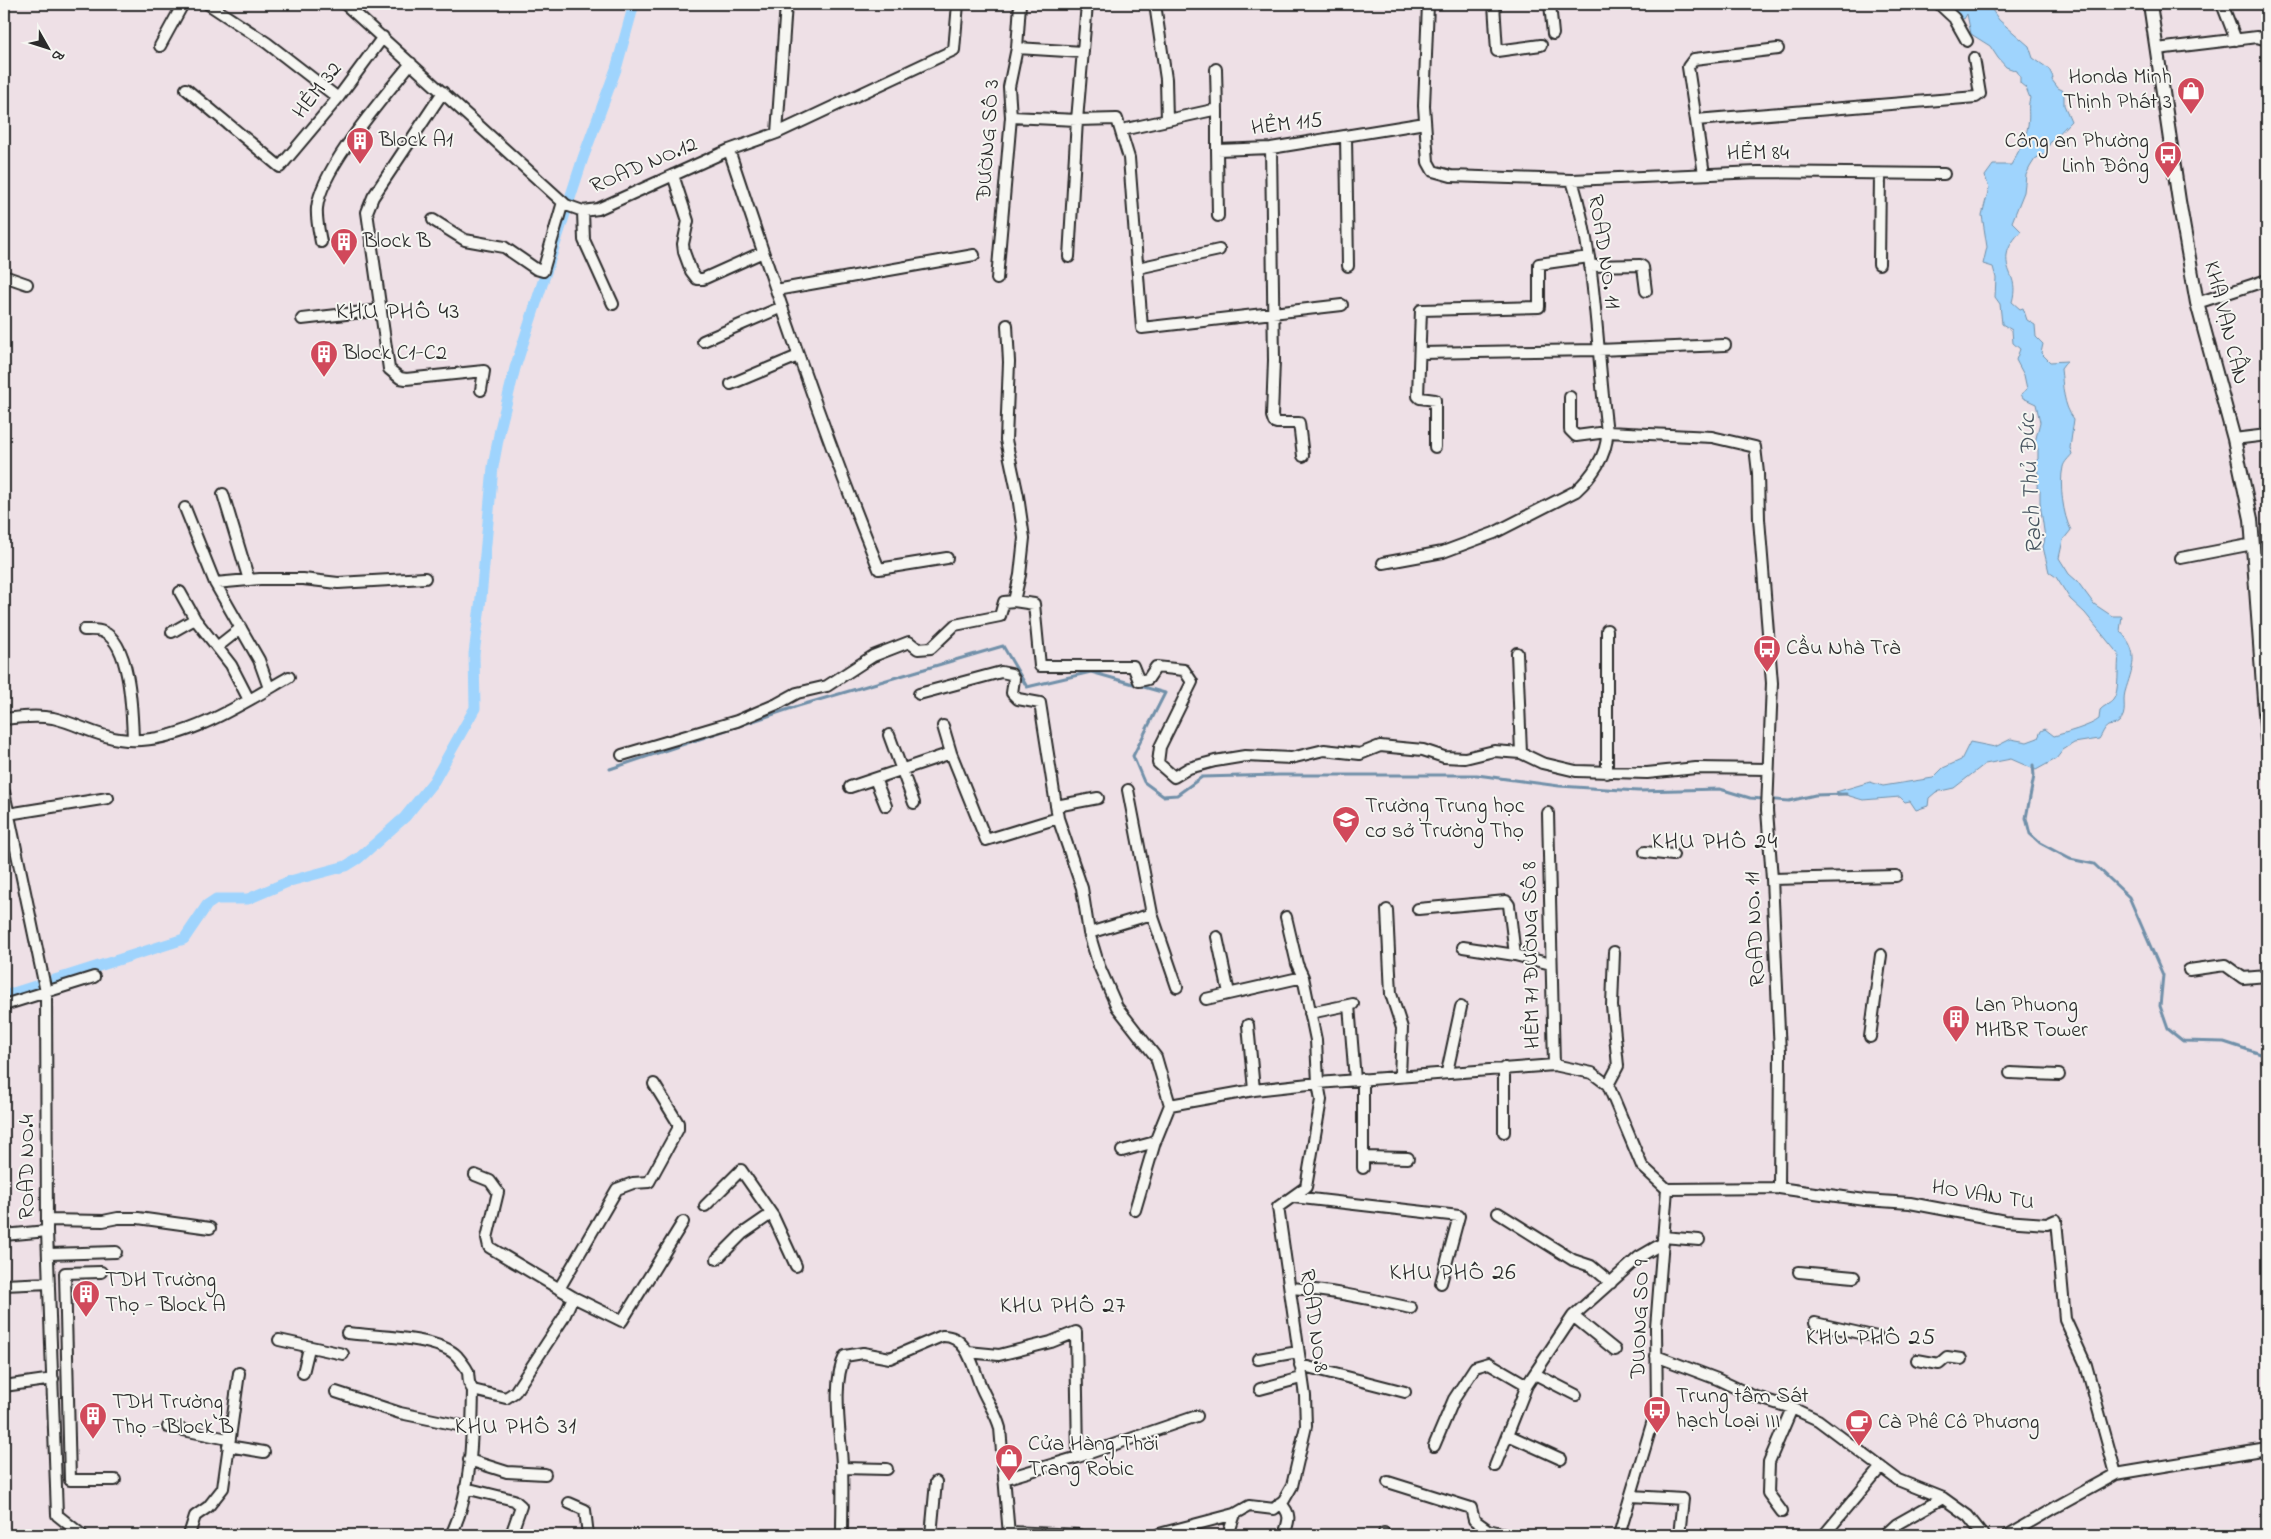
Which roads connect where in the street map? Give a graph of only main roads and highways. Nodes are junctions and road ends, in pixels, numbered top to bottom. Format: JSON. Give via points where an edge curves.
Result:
{"nodes":[{"id":1,"x":2150,"y":4,"type":"edge"},
{"id":2,"x":2267,"y":741,"type":"edge"}],
"edges":[{"from":1,"to":2,"type":"main road","name":"KHA VẠN CÂN","via":[[2178,201],[2197,303],[2234,439],[2251,519]]}]}
